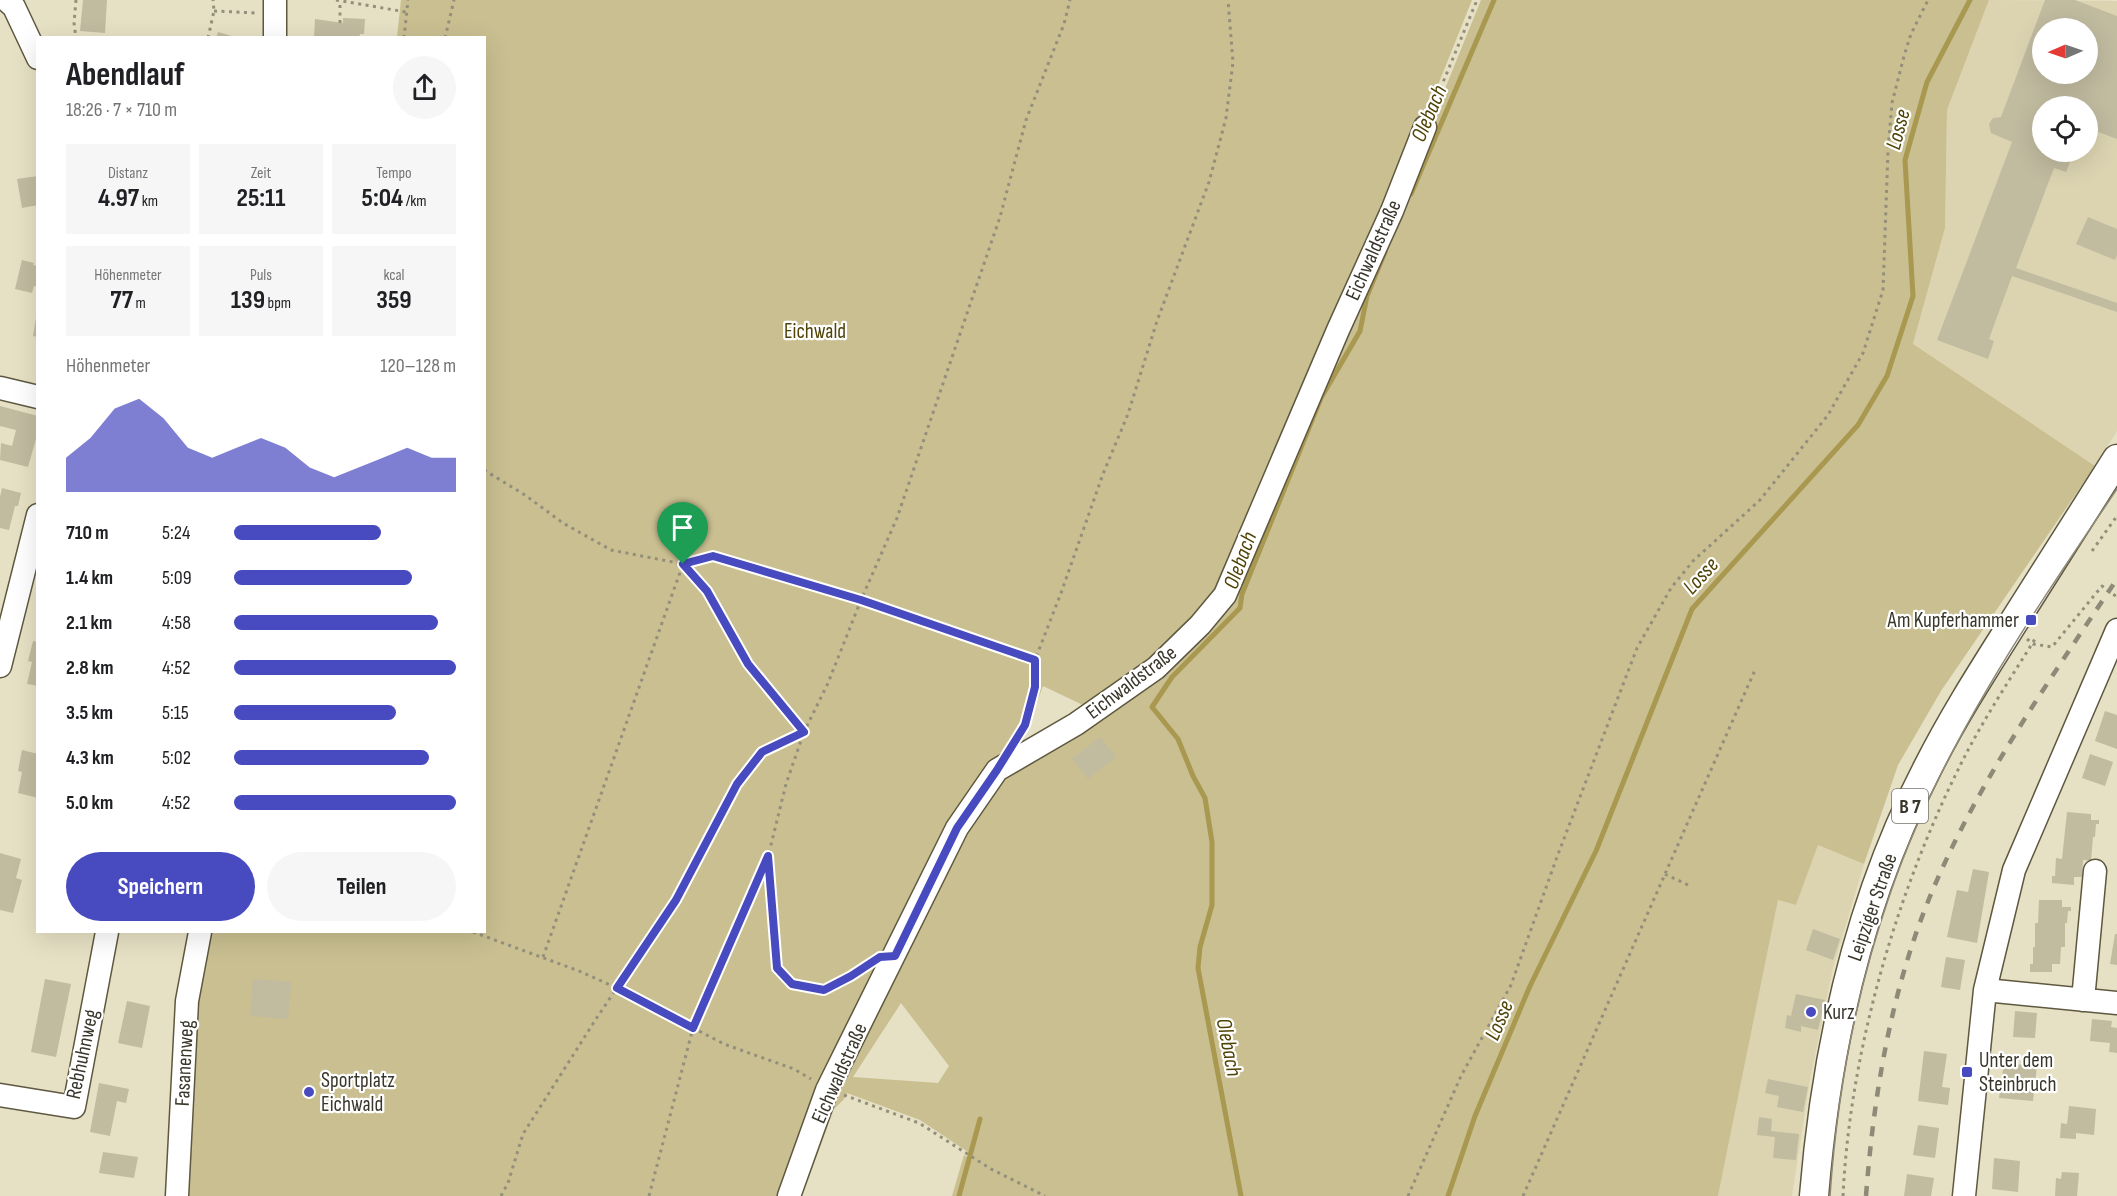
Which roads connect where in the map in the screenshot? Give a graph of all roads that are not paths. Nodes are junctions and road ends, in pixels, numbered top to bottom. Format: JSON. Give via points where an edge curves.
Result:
{"nodes":[{"id":1,"x":6,"y":0,"type":"edge"},
{"id":2,"x":275,"y":7,"type":"edge"},
{"id":3,"x":275,"y":36,"type":"edge"},
{"id":4,"x":36,"y":54,"type":"edge"},
{"id":5,"x":1425,"y":128,"type":"road end"},
{"id":6,"x":0,"y":388,"type":"edge"},
{"id":7,"x":36,"y":397,"type":"edge"},
{"id":8,"x":2117,"y":459,"type":"edge"},
{"id":9,"x":36,"y":531,"type":"edge"},
{"id":10,"x":28,"y":597,"type":"edge"},
{"id":11,"x":2117,"y":630,"type":"edge"},
{"id":12,"x":0,"y":666,"type":"edge"},
{"id":13,"x":2109,"y":670,"type":"edge"},
{"id":14,"x":2095,"y":871,"type":"dead end"},
{"id":15,"x":107,"y":933,"type":"edge"},
{"id":16,"x":200,"y":933,"type":"edge"},
{"id":17,"x":1985,"y":990,"type":"junction"},
{"id":18,"x":2083,"y":1000,"type":"junction"},
{"id":19,"x":2117,"y":1003,"type":"edge"},
{"id":20,"x":0,"y":1095,"type":"edge"},
{"id":21,"x":177,"y":1196,"type":"edge"},
{"id":22,"x":789,"y":1196,"type":"edge"},
{"id":23,"x":1814,"y":1196,"type":"edge"},
{"id":24,"x":1964,"y":1196,"type":"edge"}],
"edges":[{"from":1,"to":4,"type":"street","via":[[14,7]]},
{"from":2,"to":3,"type":"street"},
{"from":5,"to":22,"type":"street","name":"Eichwaldstraße","via":[[1225,595],[1156,668],[1076,724],[997,770],[957,828],[827,1090]]},
{"from":6,"to":7,"type":"street"},
{"from":8,"to":23,"type":"main road","name":"Leipziger Straße","number":"B 7","via":[[1960,707],[1897,834],[1852,963],[1819,1131]]},
{"from":9,"to":10,"type":"street"},
{"from":10,"to":12,"type":"street"},
{"from":11,"to":13,"type":"street"},
{"from":13,"to":17,"type":"street","via":[[2014,870]]},
{"from":14,"to":18,"type":"street"},
{"from":15,"to":20,"type":"street","name":"Rebhuhnweg","via":[[74,1107]]},
{"from":16,"to":21,"type":"street","name":"Fasanenweg","via":[[187,1001]]},
{"from":17,"to":18,"type":"street"},
{"from":17,"to":24,"type":"street"},
{"from":18,"to":19,"type":"street"}]}
